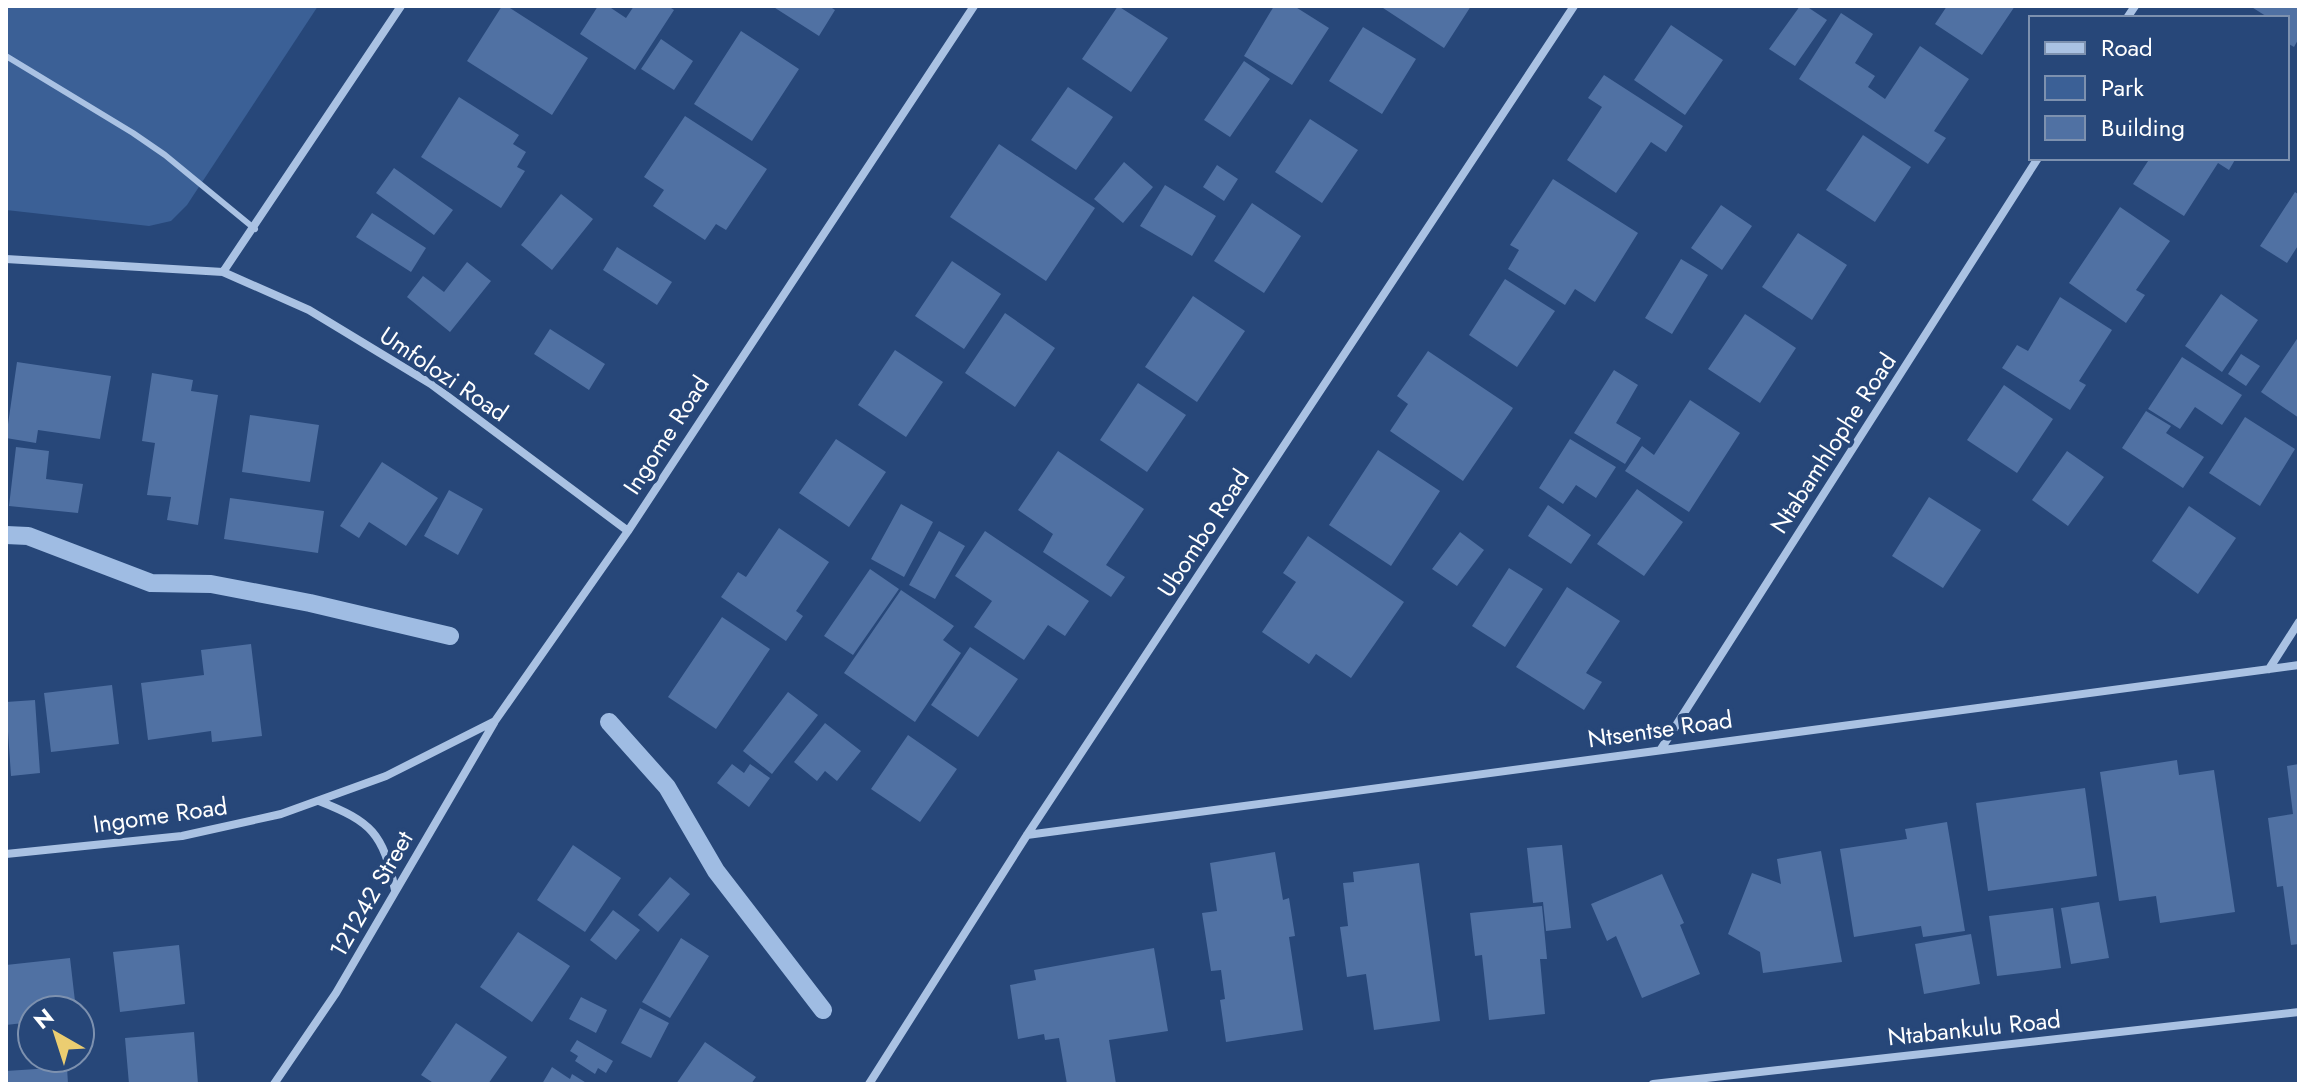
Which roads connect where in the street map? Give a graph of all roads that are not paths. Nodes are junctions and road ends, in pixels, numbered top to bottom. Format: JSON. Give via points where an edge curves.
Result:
{"nodes":[{"id":1,"x":401,"y":6,"type":"edge"},
{"id":2,"x":974,"y":6,"type":"edge"},
{"id":3,"x":1574,"y":6,"type":"edge"},
{"id":4,"x":6,"y":56,"type":"edge"},
{"id":5,"x":2037,"y":160,"type":"edge"},
{"id":6,"x":255,"y":229,"type":"junction"},
{"id":7,"x":6,"y":259,"type":"edge"},
{"id":8,"x":223,"y":272,"type":"junction"},
{"id":9,"x":628,"y":531,"type":"junction"},
{"id":10,"x":2299,"y":622,"type":"edge"},
{"id":11,"x":2299,"y":665,"type":"edge"},
{"id":12,"x":2269,"y":669,"type":"junction"},
{"id":13,"x":495,"y":721,"type":"junction"},
{"id":14,"x":1661,"y":749,"type":"junction"},
{"id":15,"x":318,"y":801,"type":"junction"},
{"id":16,"x":1027,"y":835,"type":"junction"},
{"id":17,"x":6,"y":854,"type":"edge"},
{"id":18,"x":396,"y":890,"type":"junction"},
{"id":19,"x":2299,"y":1012,"type":"edge"},
{"id":20,"x":274,"y":1084,"type":"edge"},
{"id":21,"x":869,"y":1084,"type":"edge"},
{"id":22,"x":1653,"y":1084,"type":"edge"}],
"edges":[{"from":1,"to":6,"type":"street"},
{"from":2,"to":9,"type":"street","name":"Ingome Road"},
{"from":3,"to":16,"type":"street","name":"Ubombo Road"},
{"from":4,"to":6,"type":"lane","via":[[165,155]]},
{"from":5,"to":14,"type":"street","name":"Ntabamhlophe Road"},
{"from":6,"to":8,"type":"street"},
{"from":7,"to":8,"type":"street","name":"Umfolozi Road"},
{"from":8,"to":9,"type":"street","name":"Umfolozi Road","via":[[309,310],[431,384]]},
{"from":9,"to":13,"type":"street","name":"Ingome Road"},
{"from":10,"to":12,"type":"street"},
{"from":11,"to":12,"type":"street","name":"Ntsentse Road"},
{"from":12,"to":14,"type":"street","name":"Ntsentse Road"},
{"from":13,"to":15,"type":"street","name":"Ingome Road","via":[[386,776]]},
{"from":13,"to":18,"type":"street","name":"121242 Street"},
{"from":14,"to":16,"type":"street","name":"Ntsentse Road"},
{"from":15,"to":17,"type":"street","name":"Ingome Road","via":[[182,836]]},
{"from":15,"to":18,"type":"street","via":[[354,815],[375,833],[389,858]]},
{"from":16,"to":21,"type":"street","name":"Ubombo Road"},
{"from":18,"to":20,"type":"street","name":"121242 Street","via":[[336,993]]},
{"from":19,"to":22,"type":"street","name":"Ntabankulu Road"}]}
